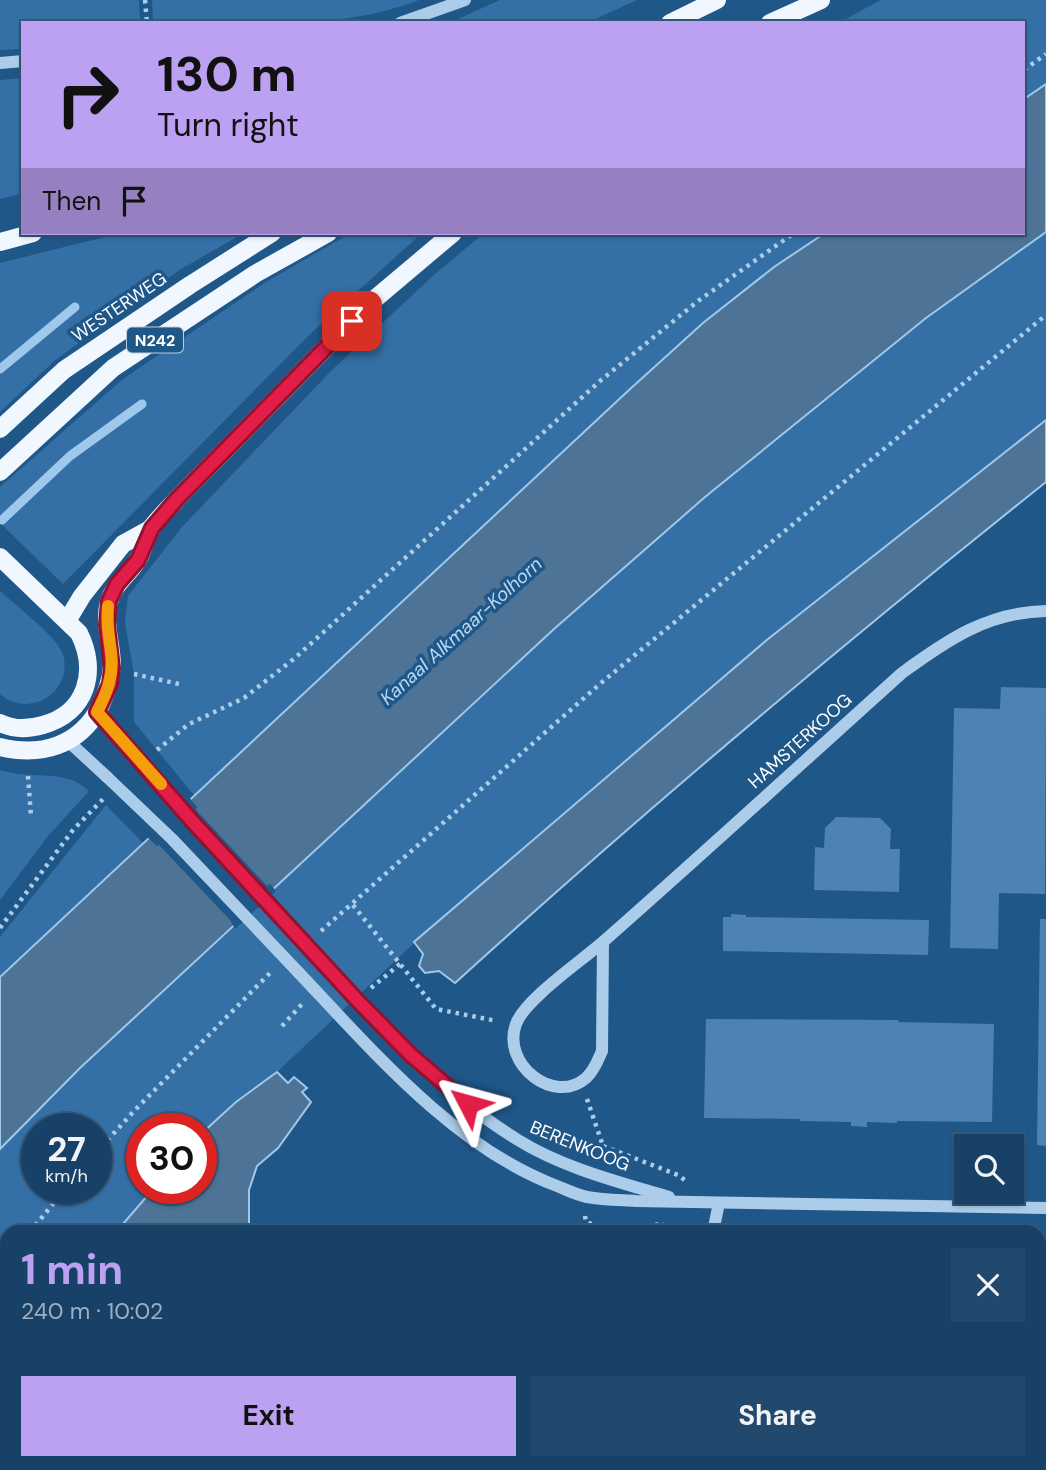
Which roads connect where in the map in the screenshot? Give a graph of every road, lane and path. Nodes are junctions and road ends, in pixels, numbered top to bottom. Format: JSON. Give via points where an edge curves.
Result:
{"nodes":[{"id":1,"x":145,"y":0,"type":"edge"},
{"id":2,"x":466,"y":0,"type":"edge"},
{"id":3,"x":717,"y":0,"type":"edge"},
{"id":4,"x":821,"y":0,"type":"edge"},
{"id":5,"x":796,"y":11,"type":"junction"},
{"id":6,"x":147,"y":21,"type":"edge"},
{"id":7,"x":406,"y":21,"type":"edge"},
{"id":8,"x":674,"y":21,"type":"edge"},
{"id":9,"x":774,"y":21,"type":"edge"},
{"id":10,"x":780,"y":21,"type":"edge"},
{"id":11,"x":1046,"y":54,"type":"edge"},
{"id":12,"x":21,"y":61,"type":"edge"},
{"id":13,"x":0,"y":63,"type":"edge"},
{"id":14,"x":1025,"y":69,"type":"edge"},
{"id":15,"x":26,"y":235,"type":"edge"},
{"id":16,"x":269,"y":235,"type":"edge"},
{"id":17,"x":324,"y":235,"type":"edge"},
{"id":18,"x":451,"y":235,"type":"edge"},
{"id":19,"x":791,"y":235,"type":"edge"},
{"id":20,"x":0,"y":242,"type":"edge"},
{"id":21,"x":1046,"y":315,"type":"edge"},
{"id":22,"x":0,"y":429,"type":"edge"},
{"id":23,"x":0,"y":472,"type":"edge"},
{"id":24,"x":152,"y":528,"type":"junction"},
{"id":25,"x":0,"y":557,"type":"edge"},
{"id":26,"x":1046,"y":611,"type":"edge"},
{"id":27,"x":67,"y":621,"type":"junction"},
{"id":28,"x":134,"y":674,"type":"dead end"},
{"id":29,"x":179,"y":684,"type":"dead end"},
{"id":30,"x":83,"y":694,"type":"junction"},
{"id":31,"x":97,"y":712,"type":"junction"},
{"id":32,"x":0,"y":723,"type":"edge"},
{"id":33,"x":69,"y":742,"type":"junction"},
{"id":34,"x":0,"y":747,"type":"edge"},
{"id":35,"x":153,"y":754,"type":"dead end"},
{"id":36,"x":28,"y":776,"type":"dead end"},
{"id":37,"x":111,"y":791,"type":"dead end"},
{"id":38,"x":32,"y":816,"type":"dead end"},
{"id":39,"x":353,"y":905,"type":"junction"},
{"id":40,"x":0,"y":928,"type":"edge"},
{"id":41,"x":313,"y":938,"type":"dead end"},
{"id":42,"x":603,"y":943,"type":"junction"},
{"id":43,"x":400,"y":964,"type":"junction"},
{"id":44,"x":273,"y":971,"type":"dead end"},
{"id":45,"x":315,"y":989,"type":"junction"},
{"id":46,"x":357,"y":1000,"type":"junction"},
{"id":47,"x":515,"y":1025,"type":"junction"},
{"id":48,"x":282,"y":1026,"type":"dead end"},
{"id":49,"x":581,"y":1082,"type":"junction"},
{"id":50,"x":112,"y":1135,"type":"edge"},
{"id":51,"x":603,"y":1146,"type":"dead end"},
{"id":52,"x":683,"y":1200,"type":"junction"},
{"id":53,"x":719,"y":1203,"type":"junction"},
{"id":54,"x":53,"y":1204,"type":"edge"},
{"id":55,"x":1046,"y":1208,"type":"edge"},
{"id":56,"x":36,"y":1225,"type":"edge"},
{"id":57,"x":714,"y":1225,"type":"edge"}],
"edges":[{"from":1,"to":6,"type":"path"},
{"from":2,"to":7,"type":"street"},
{"from":3,"to":8,"type":"main road"},
{"from":4,"to":5,"type":"main road"},
{"from":5,"to":9,"type":"main road"},
{"from":5,"to":10,"type":"main road"},
{"from":11,"to":14,"type":"path"},
{"from":12,"to":13,"type":"street"},
{"from":15,"to":20,"type":"main road"},
{"from":16,"to":22,"type":"main road","name":"WESTERWEG","number":"N242","via":[[64,370]]},
{"from":17,"to":23,"type":"main road","number":"N242","via":[[255,274],[113,368]]},
{"from":18,"to":24,"type":"main road","via":[[370,303]]},
{"from":19,"to":35,"type":"path","via":[[698,301],[600,381],[285,666],[244,698],[188,724]]},
{"from":21,"to":39,"type":"path","via":[[601,683]]},
{"from":24,"to":27,"type":"main road","via":[[123,544]]},
{"from":24,"to":31,"type":"main road","via":[[138,560],[109,601],[112,668]]},
{"from":25,"to":27,"type":"main road"},
{"from":26,"to":42,"type":"street","name":"HAMSTERKOOG","via":[[1002,616],[968,629],[902,673]]},
{"from":27,"to":30,"type":"main road","via":[[87,649],[88,678]]},
{"from":28,"to":29,"type":"path"},
{"from":30,"to":31,"type":"main road"},
{"from":30,"to":32,"type":"main road","via":[[52,723],[18,728]]},
{"from":31,"to":33,"type":"main road"},
{"from":31,"to":46,"type":"street","name":"BERENKOOG","bridge":true},
{"from":33,"to":34,"type":"main road","via":[[35,752]]},
{"from":33,"to":45,"type":"street","name":"BERENKOOG","bridge":true,"via":[[172,839]]},
{"from":36,"to":38,"type":"path"},
{"from":37,"to":40,"type":"path","via":[[73,830]]},
{"from":39,"to":41,"type":"path"},
{"from":39,"to":43,"type":"path"},
{"from":42,"to":47,"type":"street","name":"HAMSTERKOOG","via":[[525,1008]]},
{"from":42,"to":49,"type":"street","via":[[602,1051]]},
{"from":43,"to":46,"type":"path"},
{"from":43,"to":47,"type":"path","via":[[436,1009]]},
{"from":44,"to":50,"type":"path"},
{"from":45,"to":48,"type":"path"},
{"from":45,"to":52,"type":"street","name":"BERENKOOG","via":[[418,1095],[514,1166],[586,1197]]},
{"from":46,"to":52,"type":"street","name":"BERENKOOG","via":[[432,1074],[518,1140],[569,1164]]},
{"from":47,"to":49,"type":"street","via":[[513,1045],[519,1064],[532,1077],[566,1087]]},
{"from":49,"to":51,"type":"path"},
{"from":52,"to":53,"type":"street","name":"BERENKOOG"},
{"from":53,"to":55,"type":"street","name":"BERENKOOG"},
{"from":53,"to":57,"type":"street"},
{"from":54,"to":56,"type":"path"}]}
